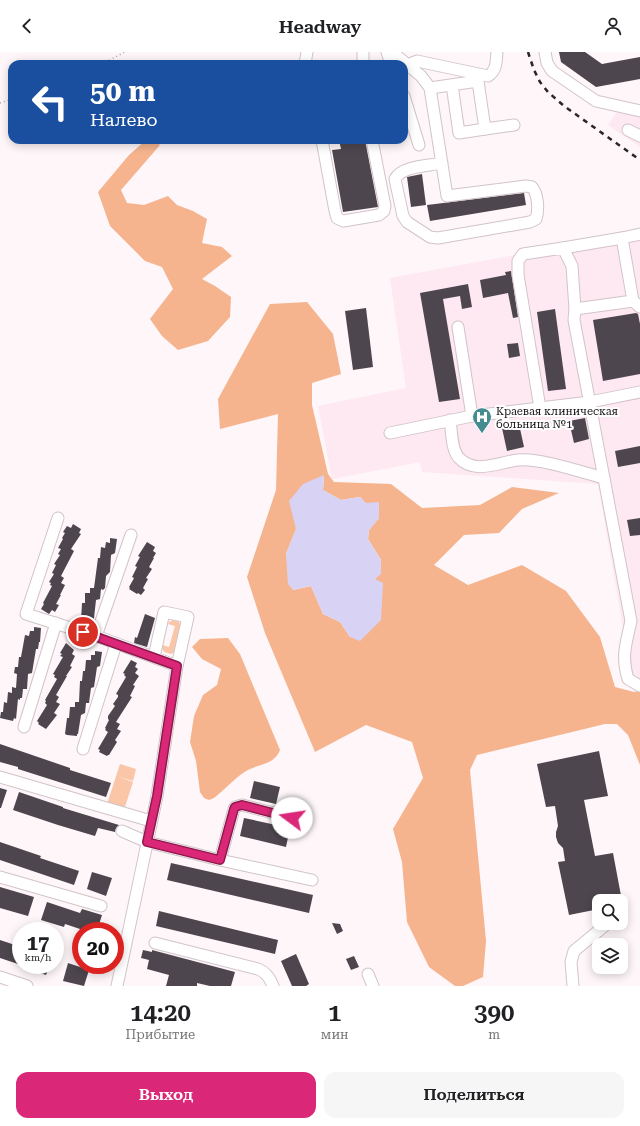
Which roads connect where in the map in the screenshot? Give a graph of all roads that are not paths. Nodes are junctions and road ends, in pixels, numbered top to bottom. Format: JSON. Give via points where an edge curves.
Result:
{"nodes":[{"id":1,"x":392,"y":52,"type":"edge"},
{"id":2,"x":497,"y":52,"type":"edge"},
{"id":3,"x":545,"y":52,"type":"edge"},
{"id":4,"x":416,"y":59,"type":"edge"},
{"id":5,"x":452,"y":85,"type":"junction"},
{"id":6,"x":430,"y":88,"type":"junction"},
{"id":7,"x":408,"y":109,"type":"edge"},
{"id":8,"x":640,"y":111,"type":"edge"},
{"id":9,"x":514,"y":125,"type":"dead end"},
{"id":10,"x":485,"y":129,"type":"junction"},
{"id":11,"x":628,"y":130,"type":"dead end"},
{"id":12,"x":640,"y":136,"type":"edge"},
{"id":13,"x":323,"y":144,"type":"edge"},
{"id":14,"x":373,"y":144,"type":"edge"},
{"id":15,"x":419,"y":145,"type":"dead end"},
{"id":16,"x":442,"y":163,"type":"junction"},
{"id":17,"x":640,"y":234,"type":"edge"},
{"id":18,"x":622,"y":238,"type":"junction"},
{"id":19,"x":563,"y":248,"type":"junction"},
{"id":20,"x":635,"y":282,"type":"edge"},
{"id":21,"x":636,"y":304,"type":"edge"},
{"id":22,"x":575,"y":309,"type":"junction"},
{"id":23,"x":458,"y":327,"type":"dead end"},
{"id":24,"x":640,"y":392,"type":"edge"},
{"id":25,"x":590,"y":402,"type":"junction"},
{"id":26,"x":540,"y":408,"type":"junction"},
{"id":27,"x":472,"y":416,"type":"junction"},
{"id":28,"x":450,"y":420,"type":"junction"},
{"id":29,"x":390,"y":433,"type":"dead end"},
{"id":30,"x":604,"y":478,"type":"junction"},
{"id":31,"x":58,"y":518,"type":"dead end"},
{"id":32,"x":131,"y":534,"type":"dead end"},
{"id":33,"x":56,"y":623,"type":"junction"},
{"id":34,"x":96,"y":636,"type":"junction"},
{"id":35,"x":116,"y":644,"type":"junction"},
{"id":36,"x":154,"y":657,"type":"junction"},
{"id":37,"x":177,"y":666,"type":"junction"},
{"id":38,"x":640,"y":686,"type":"edge"},
{"id":39,"x":24,"y":727,"type":"dead end"},
{"id":40,"x":83,"y":749,"type":"dead end"},
{"id":41,"x":0,"y":777,"type":"edge"},
{"id":42,"x":292,"y":818,"type":"dead end"},
{"id":43,"x":151,"y":821,"type":"junction"},
{"id":44,"x":122,"y":831,"type":"dead end"},
{"id":45,"x":147,"y":842,"type":"junction"},
{"id":46,"x":220,"y":860,"type":"junction"},
{"id":47,"x":0,"y":877,"type":"edge"},
{"id":48,"x":312,"y":880,"type":"dead end"},
{"id":49,"x":101,"y":906,"type":"dead end"},
{"id":50,"x":600,"y":930,"type":"edge"},
{"id":51,"x":155,"y":944,"type":"dead end"},
{"id":52,"x":368,"y":974,"type":"dead end"},
{"id":53,"x":0,"y":977,"type":"edge"},
{"id":54,"x":570,"y":983,"type":"edge"},
{"id":55,"x":27,"y":986,"type":"edge"},
{"id":56,"x":118,"y":986,"type":"edge"},
{"id":57,"x":273,"y":986,"type":"edge"},
{"id":58,"x":373,"y":986,"type":"edge"}],
"edges":[{"from":1,"to":4,"type":"lane"},
{"from":2,"to":4,"type":"lane","via":[[496,66],[488,76]]},
{"from":3,"to":8,"type":"lane","via":[[552,71],[596,101]]},
{"from":4,"to":6,"type":"lane","via":[[420,76]]},
{"from":5,"to":6,"type":"lane"},
{"from":5,"to":10,"type":"lane","via":[[478,81]]},
{"from":5,"to":10,"type":"lane","via":[[459,133]]},
{"from":6,"to":16,"type":"lane"},
{"from":7,"to":15,"type":"lane"},
{"from":9,"to":10,"type":"lane"},
{"from":11,"to":12,"type":"lane"},
{"from":13,"to":14,"type":"lane","via":[[335,211],[337,218],[343,221],[379,215],[384,211]]},
{"from":16,"to":16,"type":"lane","via":[[404,170],[395,179],[403,216],[407,222],[430,237],[438,238],[536,219],[536,191],[532,187],[447,196]]},
{"from":17,"to":18,"type":"lane"},
{"from":18,"to":19,"type":"lane"},
{"from":18,"to":20,"type":"lane"},
{"from":19,"to":22,"type":"lane","via":[[572,266]]},
{"from":19,"to":26,"type":"lane","via":[[523,254],[518,261],[518,275]]},
{"from":20,"to":21,"type":"lane"},
{"from":21,"to":22,"type":"lane"},
{"from":22,"to":25,"type":"lane","via":[[574,320]]},
{"from":23,"to":27,"type":"lane"},
{"from":24,"to":25,"type":"lane"},
{"from":25,"to":26,"type":"lane"},
{"from":25,"to":30,"type":"lane"},
{"from":26,"to":27,"type":"lane"},
{"from":27,"to":28,"type":"lane"},
{"from":28,"to":29,"type":"lane"},
{"from":28,"to":30,"type":"lane","via":[[455,450],[460,459],[469,465],[479,467],[518,460],[540,462]]},
{"from":30,"to":38,"type":"lane","via":[[631,621],[624,665],[628,679]]},
{"from":31,"to":33,"type":"lane","via":[[26,614]]},
{"from":32,"to":34,"type":"lane"},
{"from":33,"to":34,"type":"lane"},
{"from":33,"to":39,"type":"lane"},
{"from":34,"to":35,"type":"lane"},
{"from":35,"to":36,"type":"lane"},
{"from":35,"to":40,"type":"lane"},
{"from":36,"to":37,"type":"lane"},
{"from":36,"to":37,"type":"lane","via":[[164,612],[188,617]]},
{"from":37,"to":43,"type":"lane"},
{"from":41,"to":43,"type":"lane"},
{"from":42,"to":46,"type":"lane","via":[[242,805],[235,807]]},
{"from":43,"to":45,"type":"lane"},
{"from":44,"to":45,"type":"lane"},
{"from":45,"to":46,"type":"lane"},
{"from":45,"to":56,"type":"lane"},
{"from":46,"to":48,"type":"lane"},
{"from":47,"to":49,"type":"lane"},
{"from":50,"to":54,"type":"lane","via":[[574,951]]},
{"from":51,"to":57,"type":"lane","via":[[248,966],[265,973]]},
{"from":52,"to":58,"type":"lane"},
{"from":53,"to":55,"type":"lane"}]}
